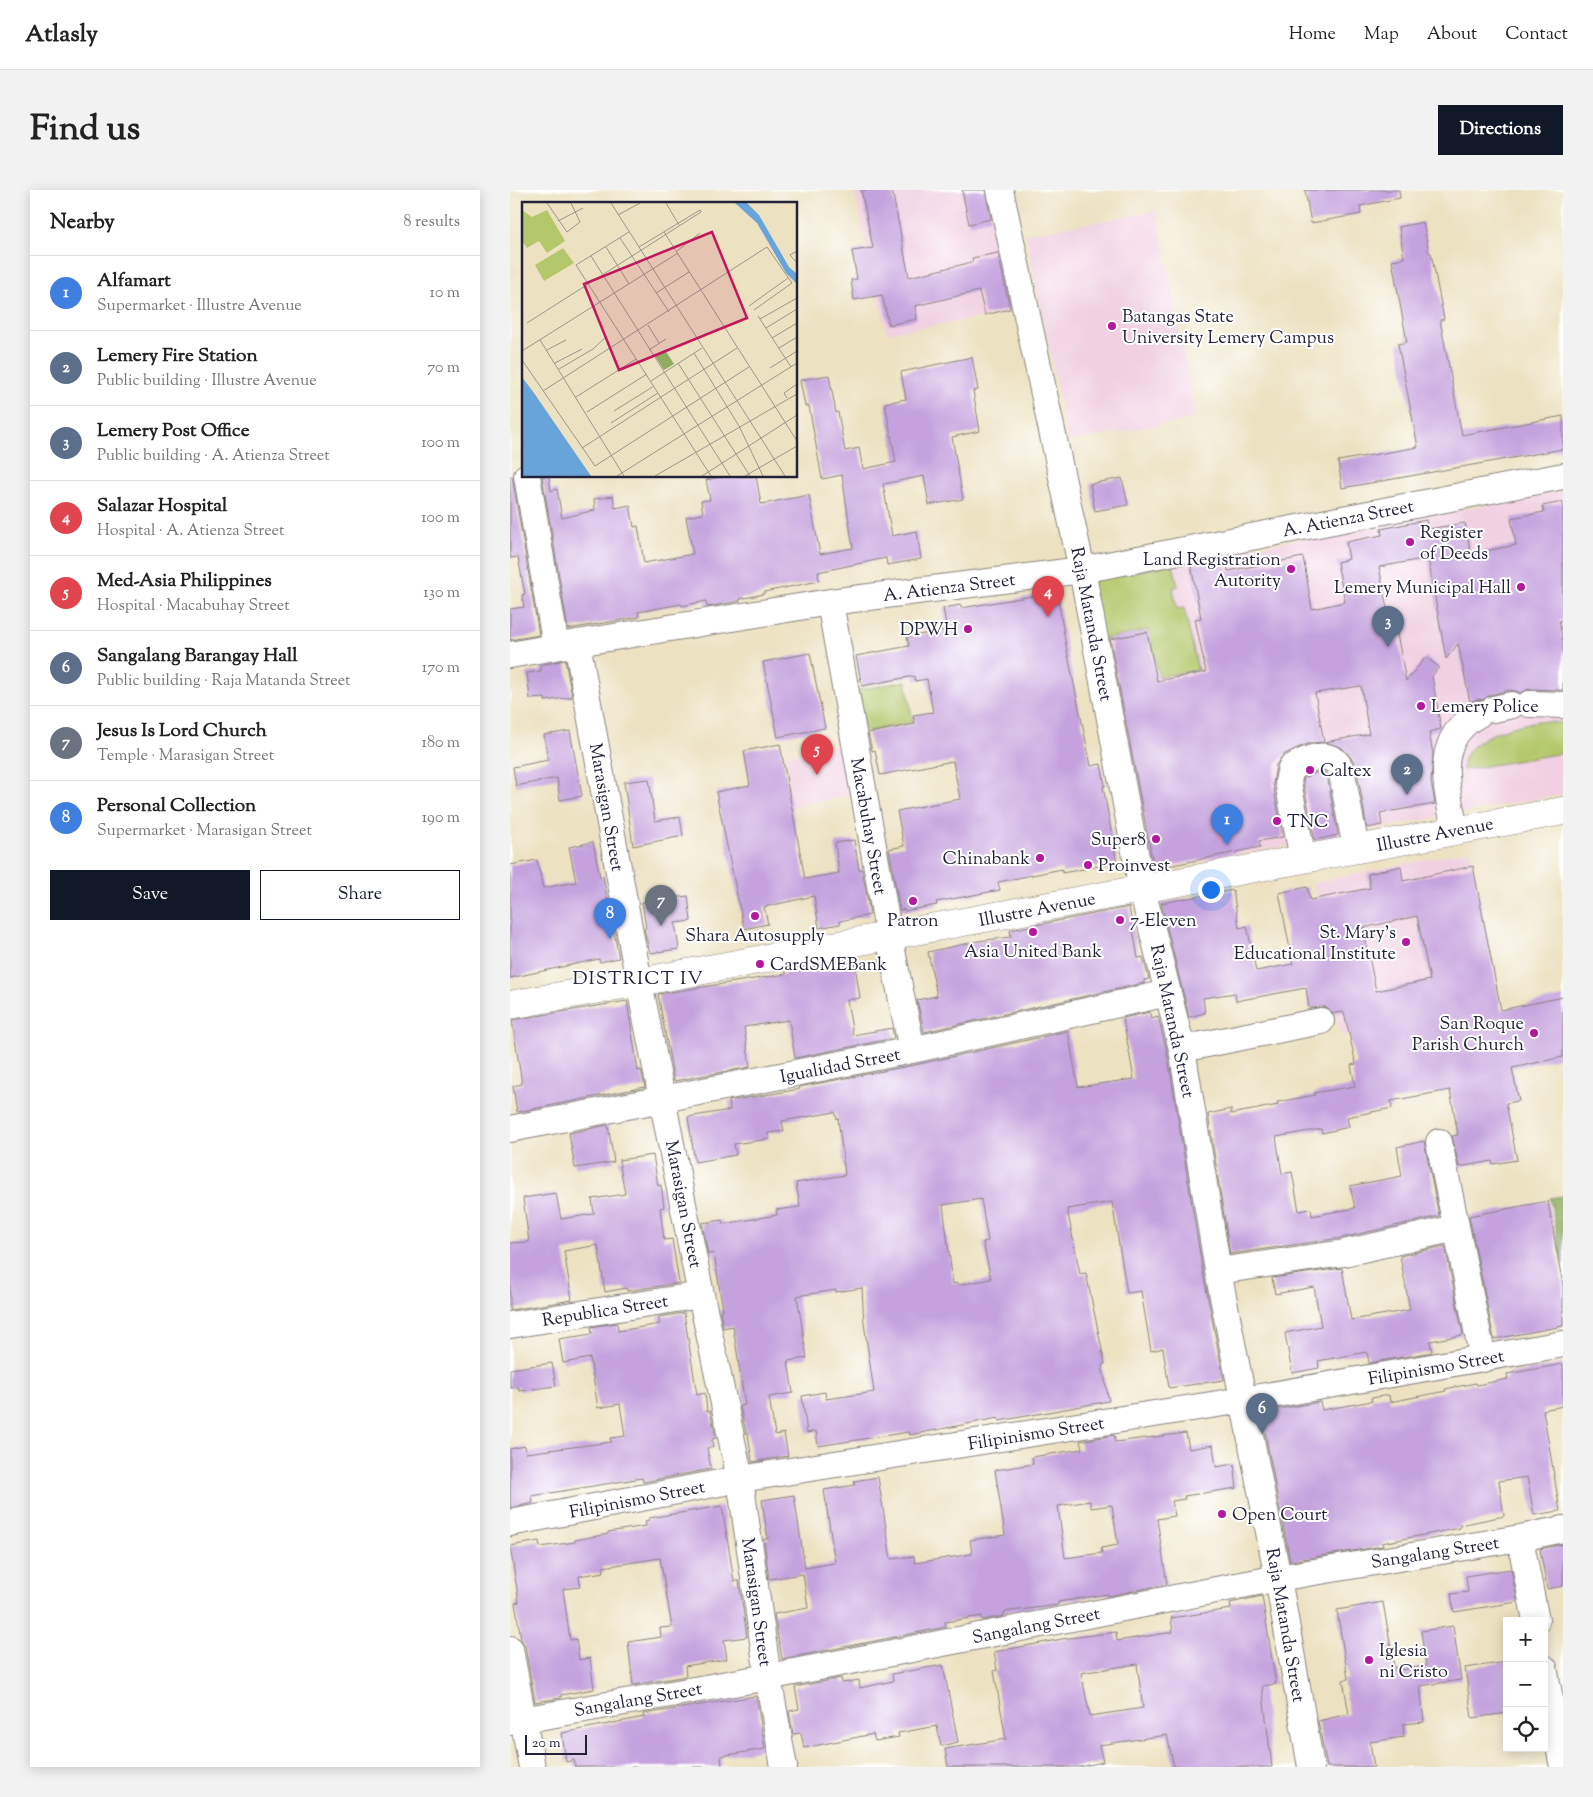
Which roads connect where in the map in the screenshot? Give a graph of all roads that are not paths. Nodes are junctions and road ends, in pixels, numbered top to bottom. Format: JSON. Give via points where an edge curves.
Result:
{"nodes":[{"id":1,"x":1000,"y":190,"type":"edge"},
{"id":2,"x":510,"y":465,"type":"edge"},
{"id":3,"x":522,"y":469,"type":"edge"},
{"id":4,"x":1563,"y":476,"type":"edge"},
{"id":5,"x":526,"y":478,"type":"edge"},
{"id":6,"x":1082,"y":570,"type":"junction"},
{"id":7,"x":830,"y":602,"type":"junction"},
{"id":8,"x":566,"y":645,"type":"junction"},
{"id":9,"x":510,"y":655,"type":"edge"},
{"id":10,"x":1563,"y":705,"type":"edge"},
{"id":11,"x":1563,"y":811,"type":"edge"},
{"id":12,"x":1454,"y":830,"type":"junction"},
{"id":13,"x":1356,"y":849,"type":"junction"},
{"id":14,"x":1302,"y":859,"type":"junction"},
{"id":15,"x":1142,"y":889,"type":"junction"},
{"id":16,"x":889,"y":936,"type":"junction"},
{"id":17,"x":639,"y":982,"type":"junction"},
{"id":18,"x":1168,"y":993,"type":"junction"},
{"id":19,"x":510,"y":1004,"type":"edge"},
{"id":20,"x":1322,"y":1021,"type":"dead end"},
{"id":21,"x":1182,"y":1049,"type":"junction"},
{"id":22,"x":912,"y":1050,"type":"junction"},
{"id":23,"x":664,"y":1100,"type":"junction"},
{"id":24,"x":510,"y":1130,"type":"edge"},
{"id":25,"x":1439,"y":1142,"type":"dead end"},
{"id":26,"x":1456,"y":1228,"type":"junction"},
{"id":27,"x":1218,"y":1271,"type":"junction"},
{"id":28,"x":701,"y":1295,"type":"junction"},
{"id":29,"x":510,"y":1326,"type":"edge"},
{"id":30,"x":1563,"y":1344,"type":"edge"},
{"id":31,"x":1483,"y":1358,"type":"junction"},
{"id":32,"x":1243,"y":1400,"type":"junction"},
{"id":33,"x":740,"y":1479,"type":"junction"},
{"id":34,"x":510,"y":1523,"type":"edge"},
{"id":35,"x":1563,"y":1529,"type":"edge"},
{"id":36,"x":1520,"y":1538,"type":"junction"},
{"id":37,"x":1278,"y":1578,"type":"junction"},
{"id":38,"x":1535,"y":1617,"type":"edge"},
{"id":39,"x":510,"y":1649,"type":"edge"},
{"id":40,"x":768,"y":1677,"type":"junction"},
{"id":41,"x":1548,"y":1689,"type":"edge"},
{"id":42,"x":517,"y":1720,"type":"edge"},
{"id":43,"x":532,"y":1767,"type":"edge"},
{"id":44,"x":784,"y":1767,"type":"edge"},
{"id":45,"x":1311,"y":1767,"type":"edge"},
{"id":46,"x":1563,"y":1767,"type":"edge"}],
"edges":[{"from":1,"to":6,"type":"street","name":"Raja Matanda Street"},
{"from":2,"to":3,"type":"street","via":[[518,464]]},
{"from":4,"to":6,"type":"street","name":"A. Atienza Street"},
{"from":5,"to":8,"type":"street","name":"Marasigan Street"},
{"from":6,"to":7,"type":"street","name":"A. Atienza Street"},
{"from":6,"to":15,"type":"street","name":"Raja Matanda Street"},
{"from":7,"to":8,"type":"street","name":"A. Atienza Street"},
{"from":7,"to":16,"type":"street","name":"Macabuhay Street"},
{"from":8,"to":9,"type":"street","name":"A. Atienza Street"},
{"from":8,"to":17,"type":"street","name":"Marasigan Street"},
{"from":10,"to":12,"type":"street","via":[[1504,708],[1463,724],[1454,735],[1446,760]]},
{"from":11,"to":12,"type":"main road","name":"Illustre Avenue"},
{"from":12,"to":13,"type":"main road","name":"Illustre Avenue"},
{"from":13,"to":14,"type":"main road","name":"Illustre Avenue"},
{"from":13,"to":14,"type":"street","via":[[1342,774],[1337,763],[1322,757],[1305,760],[1292,768],[1288,782]]},
{"from":14,"to":15,"type":"main road","name":"Illustre Avenue"},
{"from":15,"to":16,"type":"main road","name":"Illustre Avenue"},
{"from":15,"to":18,"type":"street","name":"Raja Matanda Street"},
{"from":16,"to":17,"type":"main road","name":"Illustre Avenue"},
{"from":16,"to":22,"type":"street","name":"Macabuhay Street"},
{"from":17,"to":19,"type":"main road","name":"Illustre Avenue"},
{"from":17,"to":23,"type":"street","name":"Marasigan Street"},
{"from":18,"to":21,"type":"street","name":"Raja Matanda Street"},
{"from":18,"to":22,"type":"street","name":"Igualidad Street"},
{"from":20,"to":21,"type":"street"},
{"from":21,"to":27,"type":"street","name":"Raja Matanda Street"},
{"from":22,"to":23,"type":"street","name":"Igualidad Street"},
{"from":23,"to":24,"type":"street","name":"Igualidad Street"},
{"from":23,"to":28,"type":"street","name":"Marasigan Street"},
{"from":25,"to":26,"type":"street"},
{"from":26,"to":27,"type":"street","via":[[1344,1253]]},
{"from":26,"to":31,"type":"street"},
{"from":27,"to":32,"type":"street","name":"Raja Matanda Street"},
{"from":28,"to":29,"type":"street","name":"Republica Street"},
{"from":28,"to":33,"type":"street","name":"Marasigan Street"},
{"from":30,"to":31,"type":"street","name":"Filipinismo Street"},
{"from":31,"to":32,"type":"street","name":"Filipinismo Street"},
{"from":32,"to":33,"type":"street","name":"Filipinismo Street"},
{"from":32,"to":37,"type":"street","name":"Raja Matanda Street"},
{"from":33,"to":34,"type":"street","name":"Filipinismo Street"},
{"from":33,"to":40,"type":"street","name":"Marasigan Street"},
{"from":35,"to":36,"type":"street","name":"Sangalang Street"},
{"from":36,"to":37,"type":"street","name":"Sangalang Street"},
{"from":36,"to":38,"type":"street"},
{"from":37,"to":40,"type":"street","name":"Sangalang Street"},
{"from":37,"to":45,"type":"street","name":"Raja Matanda Street"},
{"from":39,"to":42,"type":"street"},
{"from":40,"to":42,"type":"street","name":"Sangalang Street"},
{"from":40,"to":44,"type":"street","name":"Marasigan Street"},
{"from":41,"to":46,"type":"street"},
{"from":42,"to":43,"type":"street"}]}
